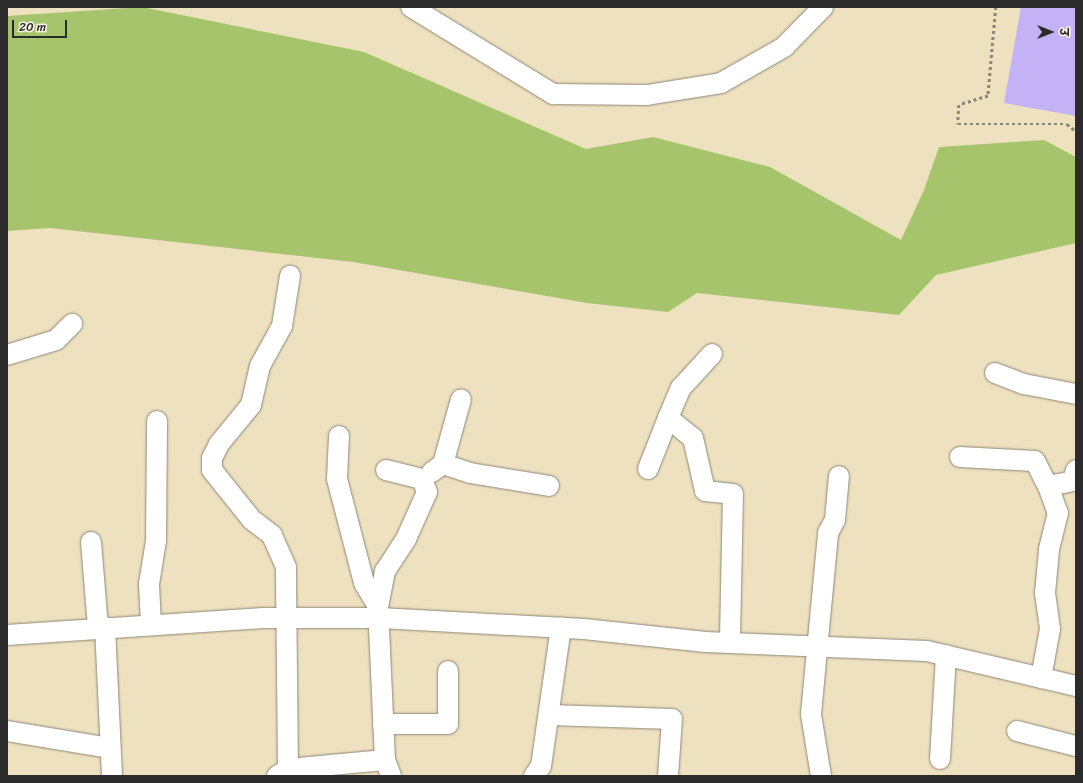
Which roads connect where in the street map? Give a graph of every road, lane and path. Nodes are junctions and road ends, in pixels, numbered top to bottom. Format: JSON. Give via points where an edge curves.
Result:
{"nodes":[{"id":1,"x":411,"y":7,"type":"edge"},
{"id":2,"x":823,"y":7,"type":"edge"},
{"id":3,"x":996,"y":7,"type":"edge"},
{"id":4,"x":1076,"y":131,"type":"edge"},
{"id":5,"x":290,"y":276,"type":"dead end"},
{"id":6,"x":72,"y":324,"type":"dead end"},
{"id":7,"x":712,"y":354,"type":"dead end"},
{"id":8,"x":7,"y":355,"type":"edge"},
{"id":9,"x":995,"y":373,"type":"dead end"},
{"id":10,"x":1076,"y":394,"type":"edge"},
{"id":11,"x":461,"y":398,"type":"dead end"},
{"id":12,"x":668,"y":418,"type":"junction"},
{"id":13,"x":157,"y":421,"type":"dead end"},
{"id":14,"x":339,"y":436,"type":"dead end"},
{"id":15,"x":960,"y":457,"type":"dead end"},
{"id":16,"x":443,"y":464,"type":"junction"},
{"id":17,"x":648,"y":469,"type":"dead end"},
{"id":18,"x":386,"y":470,"type":"dead end"},
{"id":19,"x":1076,"y":470,"type":"edge"},
{"id":20,"x":839,"y":476,"type":"dead end"},
{"id":21,"x":422,"y":479,"type":"junction"},
{"id":22,"x":549,"y":486,"type":"dead end"},
{"id":23,"x":1048,"y":486,"type":"junction"},
{"id":24,"x":90,"y":542,"type":"dead end"},
{"id":25,"x":379,"y":612,"type":"junction"},
{"id":26,"x":288,"y":618,"type":"junction"},
{"id":27,"x":151,"y":624,"type":"junction"},
{"id":28,"x":102,"y":627,"type":"junction"},
{"id":29,"x":561,"y":627,"type":"junction"},
{"id":30,"x":7,"y":635,"type":"edge"},
{"id":31,"x":730,"y":642,"type":"junction"},
{"id":32,"x":816,"y":644,"type":"junction"},
{"id":33,"x":946,"y":655,"type":"junction"},
{"id":34,"x":448,"y":671,"type":"dead end"},
{"id":35,"x":1041,"y":678,"type":"junction"},
{"id":36,"x":1076,"y":686,"type":"edge"},
{"id":37,"x":550,"y":715,"type":"junction"},
{"id":38,"x":383,"y":724,"type":"junction"},
{"id":39,"x":7,"y":731,"type":"edge"},
{"id":40,"x":1017,"y":731,"type":"dead end"},
{"id":41,"x":1076,"y":746,"type":"edge"},
{"id":42,"x":110,"y":748,"type":"junction"},
{"id":43,"x":940,"y":759,"type":"dead end"},
{"id":44,"x":388,"y":768,"type":"edge"},
{"id":45,"x":288,"y":772,"type":"edge"},
{"id":46,"x":112,"y":776,"type":"edge"},
{"id":47,"x":534,"y":776,"type":"edge"},
{"id":48,"x":668,"y":776,"type":"edge"},
{"id":49,"x":821,"y":776,"type":"edge"}],
"edges":[{"from":1,"to":2,"type":"street","via":[[553,94],[647,95],[721,83],[784,47]]},
{"from":3,"to":4,"type":"path","via":[[988,96],[959,105],[958,124],[1067,124]]},
{"from":5,"to":26,"type":"street","via":[[282,326],[260,366],[251,405],[219,444],[212,458],[212,470],[252,520],[272,535],[286,567]]},
{"from":6,"to":8,"type":"street","via":[[56,340]]},
{"from":7,"to":12,"type":"street","via":[[681,388]]},
{"from":9,"to":10,"type":"street","via":[[1024,384]]},
{"from":11,"to":16,"type":"street"},
{"from":12,"to":17,"type":"street"},
{"from":12,"to":31,"type":"street","via":[[693,438],[705,491],[733,494]]},
{"from":13,"to":27,"type":"street","via":[[156,541],[149,584]]},
{"from":14,"to":25,"type":"street","via":[[337,479],[364,583]]},
{"from":15,"to":23,"type":"street","via":[[1035,461]]},
{"from":16,"to":21,"type":"street"},
{"from":16,"to":22,"type":"street","via":[[470,474]]},
{"from":18,"to":21,"type":"street"},
{"from":19,"to":23,"type":"street","via":[[1073,481]]},
{"from":20,"to":32,"type":"street"},
{"from":21,"to":25,"type":"street","via":[[427,492],[406,539],[384,571]]},
{"from":23,"to":35,"type":"street","via":[[1058,513],[1049,550],[1045,593],[1050,629]]},
{"from":24,"to":28,"type":"street"},
{"from":25,"to":26,"type":"street"},
{"from":25,"to":29,"type":"street"},
{"from":25,"to":38,"type":"street"},
{"from":26,"to":27,"type":"street"},
{"from":26,"to":45,"type":"street"},
{"from":27,"to":28,"type":"street"},
{"from":28,"to":30,"type":"street"},
{"from":28,"to":42,"type":"street"},
{"from":29,"to":31,"type":"street"},
{"from":29,"to":37,"type":"street"},
{"from":31,"to":32,"type":"street"},
{"from":32,"to":33,"type":"street","via":[[927,651]]},
{"from":32,"to":49,"type":"street","via":[[811,714]]},
{"from":33,"to":35,"type":"street"},
{"from":33,"to":43,"type":"street"},
{"from":34,"to":38,"type":"street","via":[[448,724]]},
{"from":35,"to":36,"type":"street"},
{"from":37,"to":47,"type":"street","via":[[543,735],[541,766]]},
{"from":37,"to":48,"type":"street","via":[[672,719]]},
{"from":38,"to":44,"type":"street"},
{"from":39,"to":42,"type":"street"},
{"from":40,"to":41,"type":"street"},
{"from":42,"to":46,"type":"street"},
{"from":44,"to":45,"type":"street"}]}
